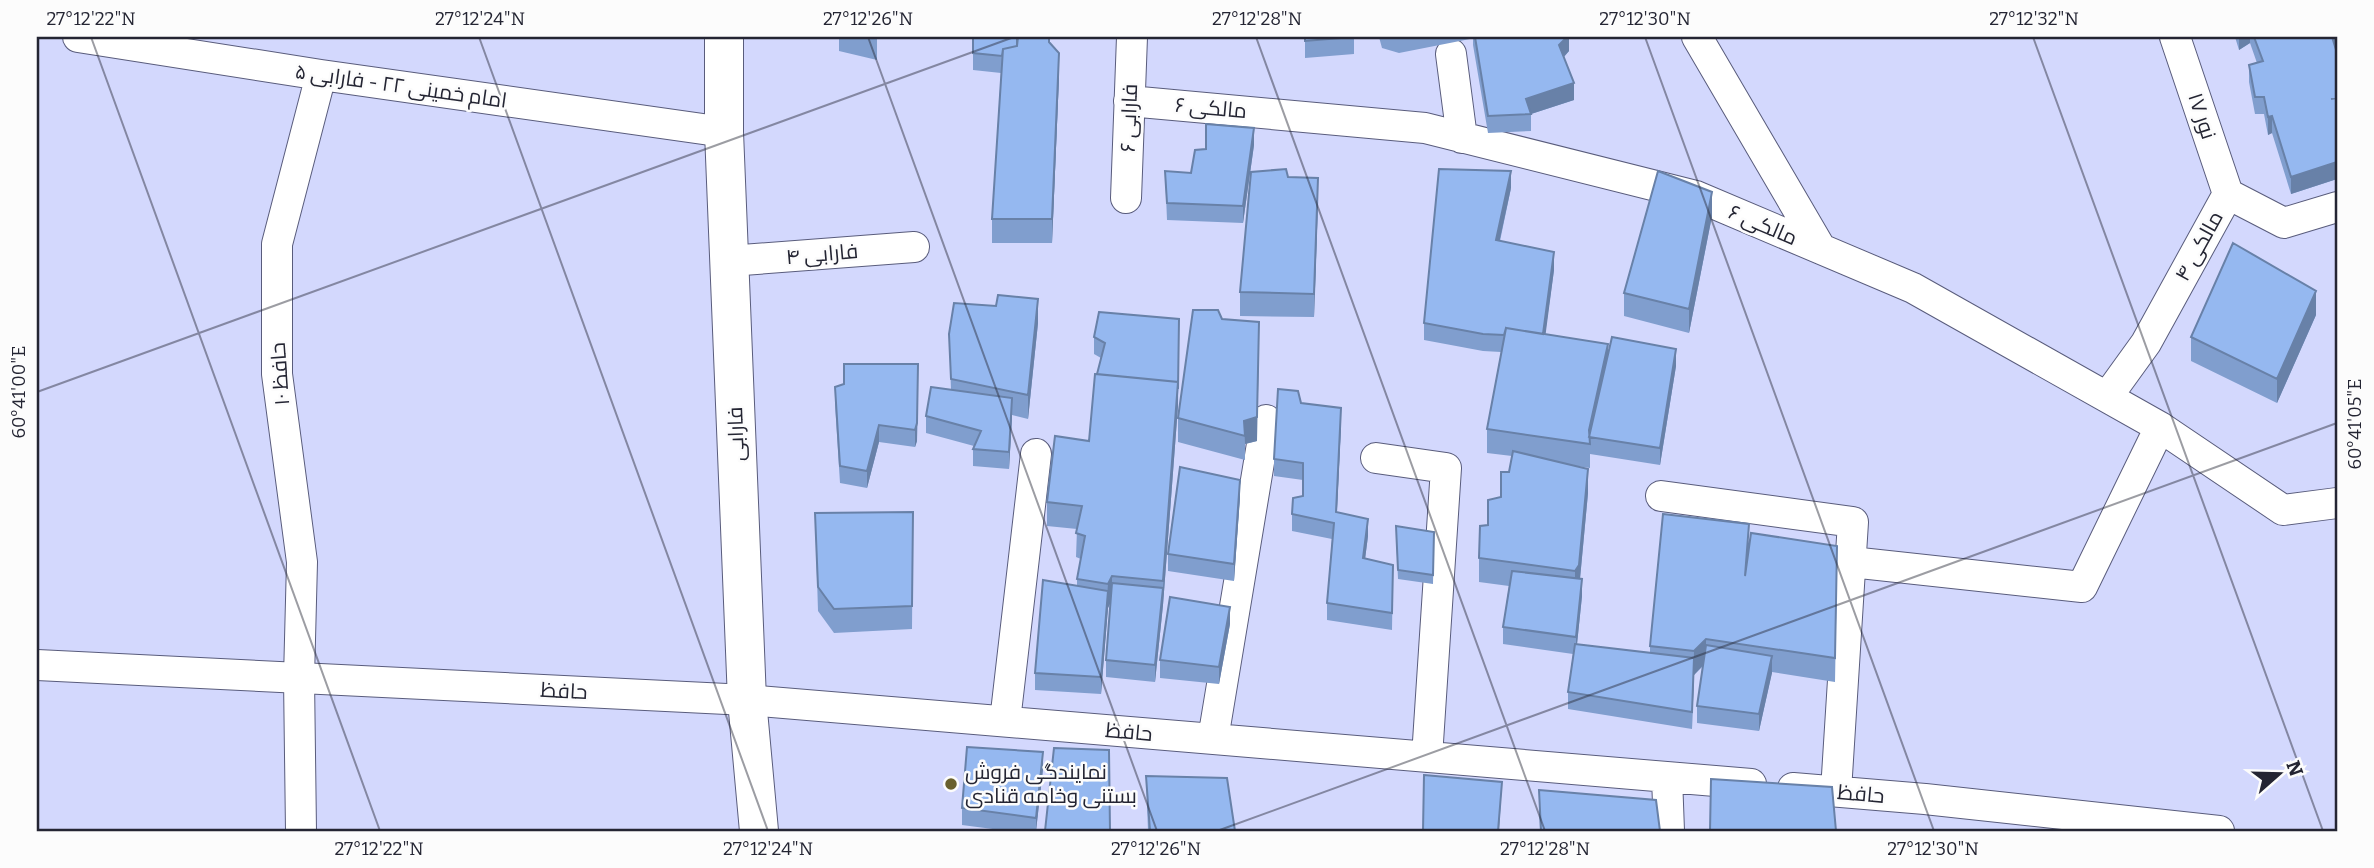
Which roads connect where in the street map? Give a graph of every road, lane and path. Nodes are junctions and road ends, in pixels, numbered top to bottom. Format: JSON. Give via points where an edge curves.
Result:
{"nodes":[{"id":1,"x":78,"y":37,"type":"edge"},
{"id":2,"x":724,"y":37,"type":"edge"},
{"id":3,"x":1132,"y":37,"type":"edge"},
{"id":4,"x":1697,"y":37,"type":"edge"},
{"id":5,"x":2175,"y":37,"type":"edge"},
{"id":6,"x":1451,"y":54,"type":"dead end"},
{"id":7,"x":321,"y":75,"type":"junction"},
{"id":8,"x":1129,"y":101,"type":"junction"},
{"id":9,"x":724,"y":132,"type":"junction"},
{"id":10,"x":1462,"y":138,"type":"junction"},
{"id":11,"x":2228,"y":194,"type":"junction"},
{"id":12,"x":1126,"y":198,"type":"dead end"},
{"id":13,"x":2337,"y":209,"type":"edge"},
{"id":14,"x":914,"y":247,"type":"dead end"},
{"id":15,"x":1821,"y":249,"type":"junction"},
{"id":16,"x":729,"y":261,"type":"junction"},
{"id":17,"x":2107,"y":397,"type":"junction"},
{"id":18,"x":1266,"y":420,"type":"dead end"},
{"id":19,"x":2160,"y":427,"type":"junction"},
{"id":20,"x":1036,"y":454,"type":"dead end"},
{"id":21,"x":1376,"y":458,"type":"dead end"},
{"id":22,"x":1661,"y":496,"type":"dead end"},
{"id":23,"x":2337,"y":503,"type":"edge"},
{"id":24,"x":1851,"y":562,"type":"junction"},
{"id":25,"x":37,"y":665,"type":"edge"},
{"id":26,"x":299,"y":678,"type":"junction"},
{"id":27,"x":747,"y":700,"type":"junction"},
{"id":28,"x":1005,"y":721,"type":"junction"},
{"id":29,"x":1213,"y":739,"type":"junction"},
{"id":30,"x":1427,"y":757,"type":"junction"},
{"id":31,"x":1667,"y":777,"type":"junction"},
{"id":32,"x":1836,"y":792,"type":"junction"},
{"id":33,"x":301,"y":831,"type":"edge"},
{"id":34,"x":759,"y":831,"type":"edge"},
{"id":35,"x":1669,"y":831,"type":"edge"},
{"id":36,"x":2219,"y":831,"type":"edge"}],
"edges":[{"from":1,"to":7,"type":"street","name":"امام خمینی ۲۲ - فارابی ۵"},
{"from":2,"to":9,"type":"street","name":"فارابی"},
{"from":3,"to":8,"type":"street","name":"فارابی ۶"},
{"from":4,"to":15,"type":"street"},
{"from":5,"to":11,"type":"street","name":"نور ۱۷"},
{"from":6,"to":10,"type":"street"},
{"from":7,"to":9,"type":"street","name":"امام خمینی ۲۲ - فارابی ۵"},
{"from":7,"to":26,"type":"street","name":"حافظ ۱۰","via":[[277,244],[277,374],[302,562]]},
{"from":8,"to":10,"type":"street","name":"مالکی ۶","via":[[1425,128]]},
{"from":8,"to":12,"type":"street","name":"فارابی ۶"},
{"from":9,"to":16,"type":"street","name":"فارابی"},
{"from":10,"to":15,"type":"street","name":"مالکی ۶","via":[[1696,196]]},
{"from":11,"to":13,"type":"street","name":"مالکی ۴","via":[[2284,223]]},
{"from":11,"to":17,"type":"street","name":"مالکی ۴","via":[[2146,343]]},
{"from":14,"to":16,"type":"street","name":"فارابی ۴"},
{"from":15,"to":17,"type":"street","name":"مالکی ۶","via":[[1913,288]]},
{"from":16,"to":27,"type":"street","name":"فارابی"},
{"from":17,"to":19,"type":"street","name":"مالکی ۶"},
{"from":18,"to":29,"type":"street"},
{"from":19,"to":23,"type":"street","name":"مالکی ۶","via":[[2283,510]]},
{"from":19,"to":24,"type":"street","via":[[2082,587]]},
{"from":20,"to":28,"type":"street"},
{"from":21,"to":30,"type":"street","via":[[1446,468]]},
{"from":22,"to":24,"type":"street","via":[[1853,522]]},
{"from":24,"to":32,"type":"street"},
{"from":25,"to":26,"type":"street","name":"حافظ"},
{"from":26,"to":27,"type":"street","name":"حافظ"},
{"from":26,"to":33,"type":"street","name":"حافظ ۱۰"},
{"from":27,"to":28,"type":"street","name":"حافظ"},
{"from":27,"to":34,"type":"street","name":"فارابی"},
{"from":28,"to":29,"type":"street","name":"حافظ"},
{"from":29,"to":30,"type":"street","name":"حافظ"},
{"from":30,"to":31,"type":"street","name":"حافظ"},
{"from":31,"to":32,"type":"street","name":"حافظ"},
{"from":31,"to":35,"type":"street"},
{"from":32,"to":36,"type":"street","name":"حافظ"}]}
